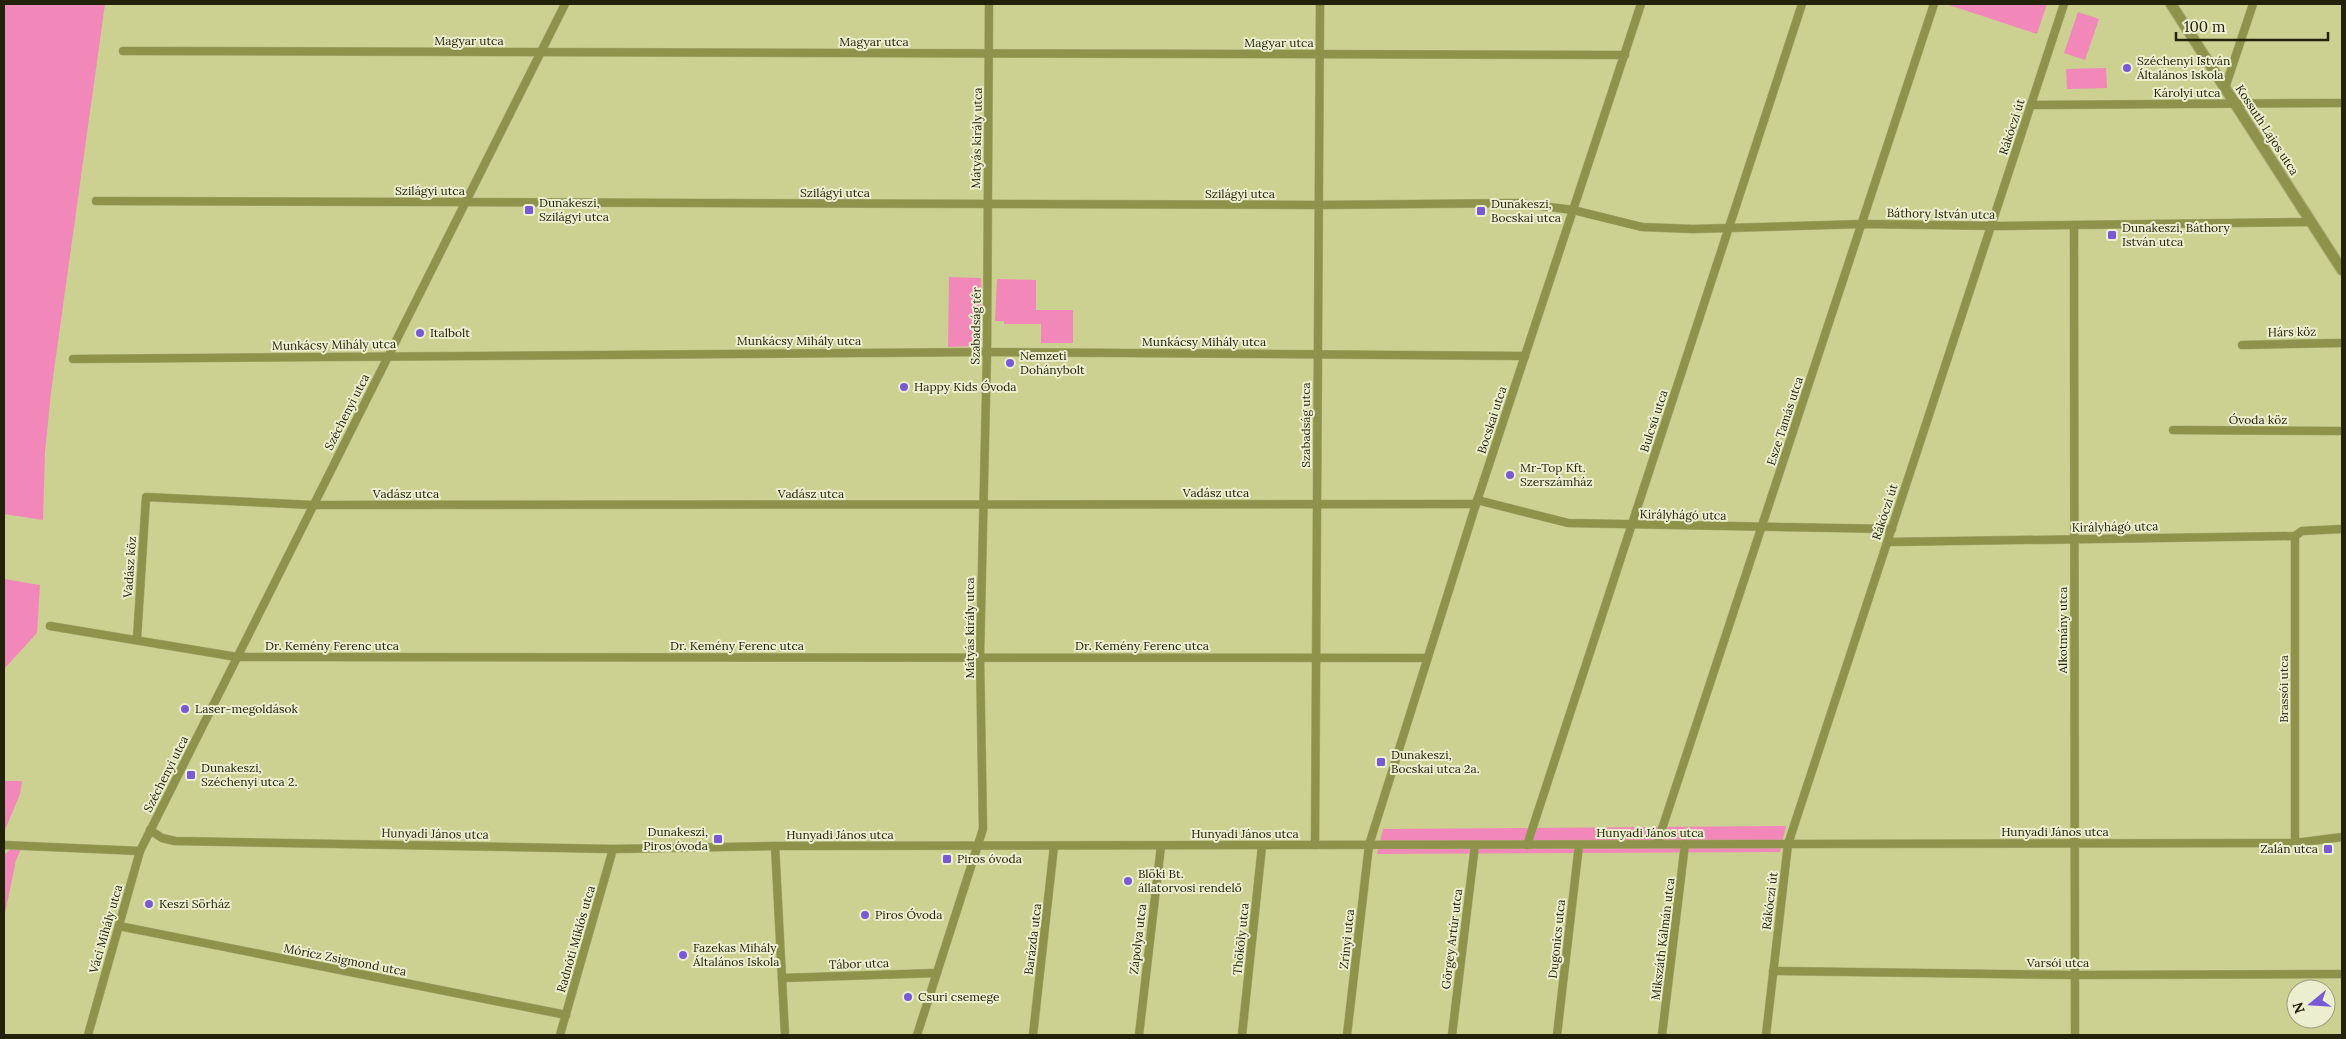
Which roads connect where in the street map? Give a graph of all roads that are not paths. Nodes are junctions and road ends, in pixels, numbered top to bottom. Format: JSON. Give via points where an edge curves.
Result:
{"nodes":[{"id":1,"x":565,"y":4,"type":"edge"},
{"id":2,"x":989,"y":4,"type":"edge"},
{"id":3,"x":1320,"y":4,"type":"edge"},
{"id":4,"x":1641,"y":4,"type":"edge"},
{"id":5,"x":1802,"y":4,"type":"edge"},
{"id":6,"x":1934,"y":4,"type":"edge"},
{"id":7,"x":2064,"y":4,"type":"edge"},
{"id":8,"x":2171,"y":4,"type":"edge"},
{"id":9,"x":2253,"y":4,"type":"edge"},
{"id":10,"x":122,"y":51,"type":"dead end"},
{"id":11,"x":541,"y":52,"type":"junction"},
{"id":12,"x":990,"y":54,"type":"junction"},
{"id":13,"x":1320,"y":54,"type":"junction"},
{"id":14,"x":1625,"y":56,"type":"junction"},
{"id":15,"x":2225,"y":88,"type":"junction"},
{"id":16,"x":2342,"y":103,"type":"edge"},
{"id":17,"x":2235,"y":104,"type":"junction"},
{"id":18,"x":2031,"y":105,"type":"junction"},
{"id":19,"x":96,"y":201,"type":"dead end"},
{"id":20,"x":465,"y":202,"type":"junction"},
{"id":21,"x":988,"y":204,"type":"junction"},
{"id":22,"x":1319,"y":206,"type":"junction"},
{"id":23,"x":1573,"y":210,"type":"junction"},
{"id":24,"x":2311,"y":222,"type":"junction"},
{"id":25,"x":1862,"y":224,"type":"junction"},
{"id":26,"x":1990,"y":226,"type":"junction"},
{"id":27,"x":2074,"y":226,"type":"junction"},
{"id":28,"x":1728,"y":229,"type":"junction"},
{"id":29,"x":2341,"y":267,"type":"edge"},
{"id":30,"x":987,"y":273,"type":"joint"},
{"id":31,"x":2342,"y":343,"type":"edge"},
{"id":32,"x":2242,"y":345,"type":"dead end"},
{"id":33,"x":987,"y":352,"type":"junction"},
{"id":34,"x":1318,"y":354,"type":"junction"},
{"id":35,"x":388,"y":355,"type":"junction"},
{"id":36,"x":1525,"y":356,"type":"junction"},
{"id":37,"x":73,"y":359,"type":"dead end"},
{"id":38,"x":985,"y":410,"type":"joint"},
{"id":39,"x":2173,"y":430,"type":"dead end"},
{"id":40,"x":2342,"y":431,"type":"edge"},
{"id":41,"x":146,"y":497,"type":"joint"},
{"id":42,"x":1476,"y":502,"type":"junction"},
{"id":43,"x":1317,"y":504,"type":"junction"},
{"id":44,"x":313,"y":505,"type":"junction"},
{"id":45,"x":982,"y":505,"type":"junction"},
{"id":46,"x":1632,"y":526,"type":"junction"},
{"id":47,"x":1762,"y":527,"type":"junction"},
{"id":48,"x":1892,"y":529,"type":"junction"},
{"id":49,"x":2342,"y":529,"type":"edge"},
{"id":50,"x":2295,"y":536,"type":"junction"},
{"id":51,"x":2074,"y":538,"type":"junction"},
{"id":52,"x":1888,"y":542,"type":"junction"},
{"id":53,"x":50,"y":626,"type":"dead end"},
{"id":54,"x":137,"y":639,"type":"junction"},
{"id":55,"x":237,"y":657,"type":"junction"},
{"id":56,"x":980,"y":657,"type":"junction"},
{"id":57,"x":1316,"y":657,"type":"junction"},
{"id":58,"x":1427,"y":658,"type":"junction"},
{"id":59,"x":150,"y":830,"type":"junction"},
{"id":60,"x":2342,"y":837,"type":"edge"},
{"id":61,"x":2075,"y":843,"type":"junction"},
{"id":62,"x":2295,"y":843,"type":"junction"},
{"id":63,"x":1658,"y":844,"type":"junction"},
{"id":64,"x":1685,"y":844,"type":"junction"},
{"id":65,"x":1788,"y":844,"type":"junction"},
{"id":66,"x":4,"y":845,"type":"edge"},
{"id":67,"x":1369,"y":845,"type":"junction"},
{"id":68,"x":1475,"y":845,"type":"junction"},
{"id":69,"x":1527,"y":845,"type":"junction"},
{"id":70,"x":1579,"y":845,"type":"junction"},
{"id":71,"x":775,"y":846,"type":"junction"},
{"id":72,"x":977,"y":846,"type":"junction"},
{"id":73,"x":1054,"y":846,"type":"junction"},
{"id":74,"x":1161,"y":846,"type":"junction"},
{"id":75,"x":1262,"y":846,"type":"junction"},
{"id":76,"x":1315,"y":846,"type":"junction"},
{"id":77,"x":613,"y":849,"type":"junction"},
{"id":78,"x":140,"y":851,"type":"junction"},
{"id":79,"x":119,"y":926,"type":"junction"},
{"id":80,"x":1773,"y":971,"type":"junction"},
{"id":81,"x":937,"y":973,"type":"junction"},
{"id":82,"x":2075,"y":974,"type":"junction"},
{"id":83,"x":2342,"y":974,"type":"edge"},
{"id":84,"x":782,"y":978,"type":"junction"},
{"id":85,"x":566,"y":1015,"type":"junction"},
{"id":86,"x":88,"y":1035,"type":"edge"},
{"id":87,"x":560,"y":1035,"type":"edge"},
{"id":88,"x":785,"y":1035,"type":"edge"},
{"id":89,"x":917,"y":1035,"type":"edge"},
{"id":90,"x":1033,"y":1035,"type":"edge"},
{"id":91,"x":1139,"y":1035,"type":"edge"},
{"id":92,"x":1242,"y":1035,"type":"edge"},
{"id":93,"x":1347,"y":1035,"type":"edge"},
{"id":94,"x":1452,"y":1035,"type":"edge"},
{"id":95,"x":1558,"y":1035,"type":"edge"},
{"id":96,"x":1662,"y":1035,"type":"edge"},
{"id":97,"x":1766,"y":1035,"type":"edge"},
{"id":98,"x":2075,"y":1035,"type":"edge"}],
"edges":[{"from":1,"to":11,"type":"street","name":"Széchenyi utca"},
{"from":2,"to":12,"type":"street","name":"Mátyás király utca"},
{"from":3,"to":13,"type":"street","name":"Szabadság utca"},
{"from":4,"to":14,"type":"street","name":"Bocskai utca"},
{"from":5,"to":28,"type":"street","name":"Bulcsú utca"},
{"from":6,"to":25,"type":"street","name":"Esze Tamás utca"},
{"from":7,"to":18,"type":"street","name":"Rákóczi út"},
{"from":8,"to":15,"type":"street","name":"Kossuth Lajos utca"},
{"from":9,"to":15,"type":"street"},
{"from":10,"to":11,"type":"street","name":"Magyar utca"},
{"from":11,"to":12,"type":"street","name":"Magyar utca"},
{"from":11,"to":20,"type":"street","name":"Széchenyi utca"},
{"from":12,"to":13,"type":"street","name":"Magyar utca"},
{"from":12,"to":21,"type":"street","name":"Mátyás király utca"},
{"from":13,"to":14,"type":"street","name":"Magyar utca"},
{"from":13,"to":22,"type":"street","name":"Szabadság utca"},
{"from":14,"to":23,"type":"street","name":"Bocskai utca"},
{"from":15,"to":17,"type":"street","name":"Kossuth Lajos utca"},
{"from":16,"to":17,"type":"street","name":"Károlyi utca"},
{"from":17,"to":18,"type":"street","name":"Károlyi utca"},
{"from":17,"to":24,"type":"street","name":"Kossuth Lajos utca"},
{"from":18,"to":26,"type":"street","name":"Rákóczi út"},
{"from":19,"to":20,"type":"street","name":"Szilágyi utca"},
{"from":20,"to":21,"type":"street","name":"Szilágyi utca"},
{"from":20,"to":35,"type":"street","name":"Széchenyi utca"},
{"from":21,"to":22,"type":"street","name":"Szilágyi utca"},
{"from":21,"to":30,"type":"street","name":"Mátyás király utca"},
{"from":22,"to":23,"type":"street","name":"Szilágyi utca","via":[[1518,203]]},
{"from":22,"to":34,"type":"street","name":"Szabadság utca"},
{"from":23,"to":28,"type":"street","name":"Báthory István utca","via":[[1642,227]]},
{"from":23,"to":36,"type":"street","name":"Bocskai utca"},
{"from":24,"to":27,"type":"street","name":"Báthory István utca"},
{"from":24,"to":29,"type":"street","name":"Kossuth Lajos utca"},
{"from":25,"to":26,"type":"street","name":"Báthory István utca"},
{"from":25,"to":28,"type":"street","name":"Báthory István utca"},
{"from":25,"to":47,"type":"street","name":"Esze Tamás utca"},
{"from":26,"to":27,"type":"street","name":"Báthory István utca"},
{"from":26,"to":48,"type":"street","name":"Rákóczi út"},
{"from":27,"to":51,"type":"street","name":"Alkotmány utca"},
{"from":28,"to":46,"type":"street","name":"Bulcsú utca"},
{"from":30,"to":33,"type":"street","name":"Szabadság tér"},
{"from":31,"to":32,"type":"street","name":"Hárs köz"},
{"from":33,"to":34,"type":"street","name":"Munkácsy Mihály utca"},
{"from":33,"to":35,"type":"street","name":"Munkácsy Mihály utca"},
{"from":33,"to":38,"type":"street","name":"Szabadság tér"},
{"from":34,"to":36,"type":"street","name":"Munkácsy Mihály utca"},
{"from":34,"to":43,"type":"street","name":"Szabadság utca"},
{"from":35,"to":37,"type":"street","name":"Munkácsy Mihály utca"},
{"from":35,"to":44,"type":"street","name":"Széchenyi utca"},
{"from":36,"to":42,"type":"street","name":"Bocskai utca"},
{"from":38,"to":45,"type":"street","name":"Mátyás király utca"},
{"from":39,"to":40,"type":"street","name":"Óvoda köz"},
{"from":41,"to":44,"type":"street","name":"Vadász utca"},
{"from":41,"to":54,"type":"street","name":"Vadász köz"},
{"from":42,"to":43,"type":"street","name":"Vadász utca"},
{"from":42,"to":46,"type":"street","name":"Királyhágó utca","via":[[1568,523]]},
{"from":42,"to":58,"type":"street","name":"Bocskai utca"},
{"from":43,"to":45,"type":"street","name":"Vadász utca"},
{"from":43,"to":57,"type":"street","name":"Szabadság utca"},
{"from":44,"to":45,"type":"street","name":"Vadász utca"},
{"from":44,"to":55,"type":"street","name":"Széchenyi utca"},
{"from":45,"to":56,"type":"street","name":"Mátyás király utca"},
{"from":46,"to":47,"type":"street","name":"Királyhágó utca"},
{"from":46,"to":69,"type":"street","name":"Bulcsú utca"},
{"from":47,"to":48,"type":"street","name":"Királyhágó utca"},
{"from":47,"to":63,"type":"street","name":"Esze Tamás utca"},
{"from":48,"to":52,"type":"street","name":"Rákóczi út"},
{"from":49,"to":50,"type":"street","name":"Királyhágó utca","via":[[2302,531]]},
{"from":50,"to":51,"type":"street","name":"Királyhágó utca"},
{"from":50,"to":62,"type":"street","name":"Brassói utca"},
{"from":51,"to":52,"type":"street","name":"Királyhágó utca"},
{"from":51,"to":61,"type":"street","name":"Alkotmány utca"},
{"from":52,"to":65,"type":"street","name":"Rákóczi út"},
{"from":53,"to":54,"type":"street","name":"Dr. Kemény Ferenc utca"},
{"from":54,"to":55,"type":"street","name":"Dr. Kemény Ferenc utca"},
{"from":55,"to":56,"type":"street","name":"Dr. Kemény Ferenc utca"},
{"from":55,"to":59,"type":"street","name":"Széchenyi utca"},
{"from":56,"to":57,"type":"street","name":"Dr. Kemény Ferenc utca"},
{"from":56,"to":72,"type":"street","name":"Mátyás király utca","via":[[983,829]]},
{"from":57,"to":58,"type":"street","name":"Dr. Kemény Ferenc utca"},
{"from":57,"to":76,"type":"street","name":"Szabadság utca"},
{"from":58,"to":67,"type":"street","name":"Bocskai utca"},
{"from":59,"to":77,"type":"street","name":"Hunyadi János utca","via":[[175,841]]},
{"from":59,"to":78,"type":"street","name":"Váci Mihály utca"},
{"from":60,"to":62,"type":"street","name":"Hunyadi János utca"},
{"from":61,"to":62,"type":"street","name":"Hunyadi János utca"},
{"from":61,"to":65,"type":"street","name":"Hunyadi János utca"},
{"from":61,"to":82,"type":"street","name":"Alkotmány utca"},
{"from":63,"to":64,"type":"street","name":"Hunyadi János utca"},
{"from":63,"to":70,"type":"street","name":"Hunyadi János utca"},
{"from":64,"to":65,"type":"street","name":"Hunyadi János utca"},
{"from":64,"to":96,"type":"street","name":"Mikszáth Kálmán utca"},
{"from":65,"to":80,"type":"street","name":"Rákóczi út"},
{"from":66,"to":78,"type":"street"},
{"from":67,"to":68,"type":"street","name":"Hunyadi János utca"},
{"from":67,"to":76,"type":"street","name":"Hunyadi János utca"},
{"from":67,"to":93,"type":"street","name":"Zrínyi utca"},
{"from":68,"to":69,"type":"street","name":"Hunyadi János utca"},
{"from":68,"to":94,"type":"street","name":"Görgey Artúr utca"},
{"from":69,"to":70,"type":"street","name":"Hunyadi János utca"},
{"from":70,"to":95,"type":"street","name":"Dugonics utca"},
{"from":71,"to":72,"type":"street","name":"Hunyadi János utca"},
{"from":71,"to":77,"type":"street","name":"Hunyadi János utca"},
{"from":71,"to":84,"type":"street"},
{"from":72,"to":73,"type":"street","name":"Hunyadi János utca"},
{"from":72,"to":81,"type":"street"},
{"from":73,"to":74,"type":"street","name":"Hunyadi János utca"},
{"from":73,"to":90,"type":"street","name":"Barázda utca"},
{"from":74,"to":75,"type":"street","name":"Hunyadi János utca"},
{"from":74,"to":91,"type":"street","name":"Zápolya utca"},
{"from":75,"to":76,"type":"street","name":"Hunyadi János utca"},
{"from":75,"to":92,"type":"street","name":"Thököly utca"},
{"from":77,"to":85,"type":"street","name":"Radnóti Miklós utca"},
{"from":78,"to":79,"type":"street","name":"Váci Mihály utca"},
{"from":79,"to":85,"type":"street","name":"Móricz Zsigmond utca"},
{"from":79,"to":86,"type":"street","name":"Váci Mihály utca"},
{"from":80,"to":82,"type":"street","name":"Varsói utca"},
{"from":80,"to":97,"type":"street","name":"Rákóczi út"},
{"from":81,"to":84,"type":"street","name":"Tábor utca"},
{"from":81,"to":89,"type":"street"},
{"from":82,"to":83,"type":"street","name":"Varsói utca"},
{"from":82,"to":98,"type":"street","name":"Alkotmány utca"},
{"from":84,"to":88,"type":"street"},
{"from":85,"to":87,"type":"street","name":"Radnóti Miklós utca"}]}
